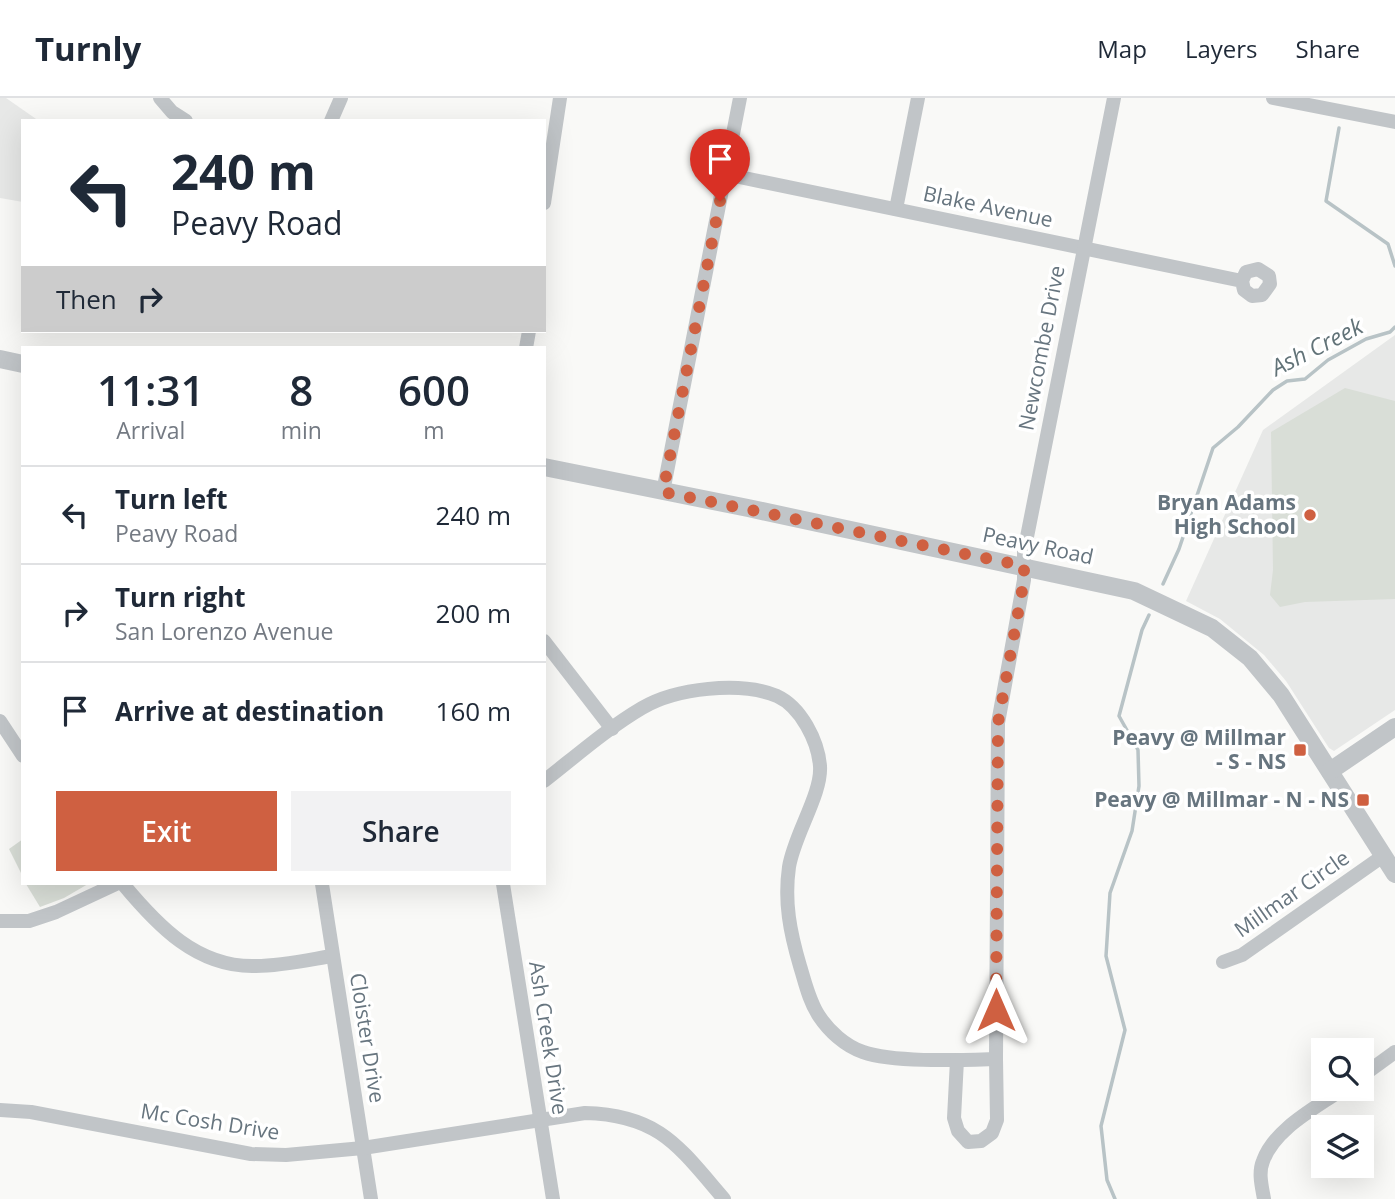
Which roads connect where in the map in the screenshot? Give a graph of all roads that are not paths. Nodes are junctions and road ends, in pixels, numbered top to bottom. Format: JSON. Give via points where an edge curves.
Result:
{"nodes":[{"id":1,"x":160,"y":98,"type":"edge"},
{"id":2,"x":341,"y":98,"type":"edge"},
{"id":3,"x":560,"y":98,"type":"edge"},
{"id":4,"x":740,"y":98,"type":"edge"},
{"id":5,"x":918,"y":98,"type":"edge"},
{"id":6,"x":1114,"y":98,"type":"edge"},
{"id":7,"x":1273,"y":98,"type":"edge"},
{"id":8,"x":183,"y":119,"type":"edge"},
{"id":9,"x":332,"y":119,"type":"edge"},
{"id":10,"x":1395,"y":122,"type":"edge"},
{"id":11,"x":725,"y":174,"type":"junction"},
{"id":12,"x":546,"y":190,"type":"edge"},
{"id":13,"x":896,"y":209,"type":"junction"},
{"id":14,"x":1083,"y":248,"type":"junction"},
{"id":15,"x":1242,"y":281,"type":"dead end"},
{"id":16,"x":0,"y":359,"type":"edge"},
{"id":17,"x":21,"y":363,"type":"edge"},
{"id":18,"x":546,"y":467,"type":"edge"},
{"id":19,"x":663,"y":492,"type":"junction"},
{"id":20,"x":1024,"y":566,"type":"junction"},
{"id":21,"x":546,"y":644,"type":"edge"},
{"id":22,"x":0,"y":721,"type":"edge"},
{"id":23,"x":1395,"y":727,"type":"edge"},
{"id":24,"x":612,"y":729,"type":"junction"},
{"id":25,"x":21,"y":752,"type":"edge"},
{"id":26,"x":1329,"y":771,"type":"junction"},
{"id":27,"x":546,"y":779,"type":"edge"},
{"id":28,"x":1383,"y":856,"type":"junction"},
{"id":29,"x":1395,"y":874,"type":"edge"},
{"id":30,"x":114,"y":885,"type":"edge"},
{"id":31,"x":124,"y":885,"type":"edge"},
{"id":32,"x":322,"y":885,"type":"edge"},
{"id":33,"x":503,"y":885,"type":"edge"},
{"id":34,"x":0,"y":921,"type":"edge"},
{"id":35,"x":332,"y":956,"type":"junction"},
{"id":36,"x":1223,"y":962,"type":"dead end"},
{"id":37,"x":1395,"y":1052,"type":"edge"},
{"id":38,"x":996,"y":1059,"type":"junction"},
{"id":39,"x":957,"y":1060,"type":"junction"},
{"id":40,"x":1374,"y":1067,"type":"edge"},
{"id":41,"x":1326,"y":1101,"type":"edge"},
{"id":42,"x":0,"y":1110,"type":"edge"},
{"id":43,"x":539,"y":1120,"type":"junction"},
{"id":44,"x":363,"y":1148,"type":"junction"},
{"id":45,"x":371,"y":1199,"type":"edge"},
{"id":46,"x":553,"y":1199,"type":"edge"},
{"id":47,"x":724,"y":1199,"type":"edge"},
{"id":48,"x":1264,"y":1199,"type":"edge"}],
"edges":[{"from":1,"to":8,"type":"street"},
{"from":2,"to":9,"type":"street"},
{"from":3,"to":12,"type":"street"},
{"from":4,"to":11,"type":"street"},
{"from":5,"to":13,"type":"street"},
{"from":6,"to":14,"type":"street","name":"Newcombe Drive"},
{"from":7,"to":10,"type":"street"},
{"from":11,"to":13,"type":"street","name":"Blake Avenue"},
{"from":11,"to":19,"type":"street"},
{"from":13,"to":14,"type":"street","name":"Blake Avenue"},
{"from":14,"to":15,"type":"street","name":"Blake Avenue"},
{"from":14,"to":20,"type":"street","name":"Newcombe Drive"},
{"from":16,"to":17,"type":"street"},
{"from":18,"to":19,"type":"street","name":"Peavy Road"},
{"from":19,"to":20,"type":"street","name":"Peavy Road"},
{"from":20,"to":26,"type":"street","name":"Peavy Road","via":[[1134,591],[1212,628],[1268,677]]},
{"from":20,"to":38,"type":"street","name":"Newcombe Drive","via":[[998,723]]},
{"from":21,"to":24,"type":"street"},
{"from":22,"to":25,"type":"street"},
{"from":23,"to":26,"type":"street"},
{"from":24,"to":27,"type":"street"},
{"from":24,"to":39,"type":"street","via":[[643,707],[671,695],[710,688],[753,690],[778,697],[798,714],[817,747],[820,769],[789,866],[787,905],[790,934],[819,1015],[841,1040],[864,1053]]},
{"from":26,"to":28,"type":"street","name":"Peavy Road"},
{"from":28,"to":29,"type":"street","name":"Peavy Road"},
{"from":28,"to":36,"type":"street","name":"Millmar Circle","via":[[1242,955]]},
{"from":30,"to":34,"type":"street","via":[[29,921]]},
{"from":31,"to":35,"type":"street","via":[[160,926],[204,956],[256,966]]},
{"from":32,"to":35,"type":"street","name":"Cloister Drive"},
{"from":33,"to":43,"type":"street","name":"Ash Creek Drive"},
{"from":35,"to":44,"type":"street","name":"Cloister Drive"},
{"from":37,"to":40,"type":"street"},
{"from":38,"to":39,"type":"street"},
{"from":38,"to":39,"type":"street","name":"Newcombe Drive","via":[[997,1120],[992,1133],[981,1142],[968,1142],[954,1118]]},
{"from":41,"to":48,"type":"street","via":[[1271,1145],[1262,1163]]},
{"from":42,"to":44,"type":"street","name":"Mc Cosh Drive","via":[[251,1154]]},
{"from":43,"to":44,"type":"street","name":"Mc Cosh Drive"},
{"from":43,"to":46,"type":"street","name":"Ash Creek Drive"},
{"from":43,"to":47,"type":"street","name":"Mc Cosh Drive","via":[[611,1114],[659,1131]]},
{"from":44,"to":45,"type":"street","name":"Cloister Drive"}]}
